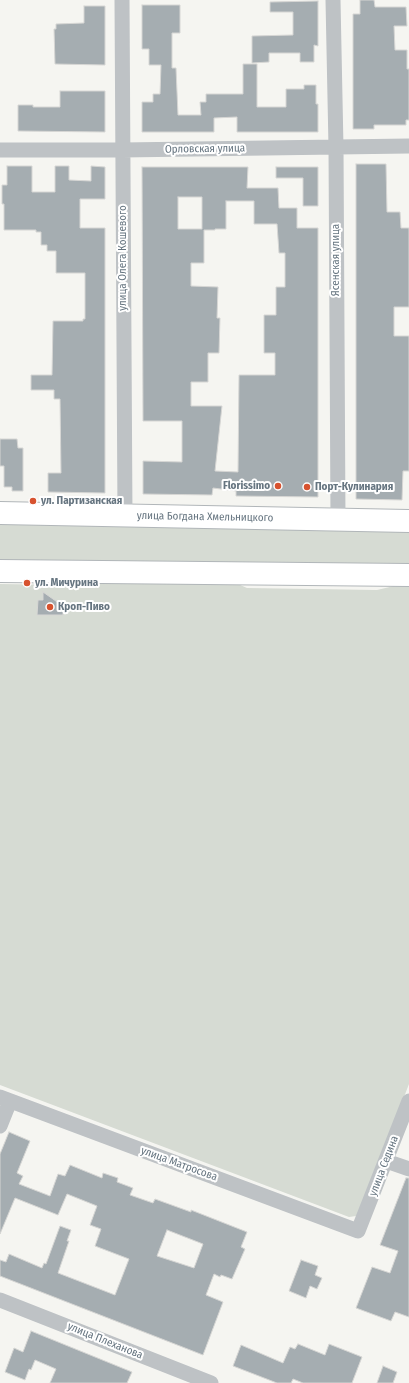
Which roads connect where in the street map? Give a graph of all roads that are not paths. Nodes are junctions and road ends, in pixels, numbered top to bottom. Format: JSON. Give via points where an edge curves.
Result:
{"nodes":[{"id":1,"x":122,"y":0,"type":"edge"},
{"id":2,"x":333,"y":0,"type":"edge"},
{"id":3,"x":409,"y":146,"type":"edge"},
{"id":4,"x":336,"y":147,"type":"junction"},
{"id":5,"x":0,"y":150,"type":"edge"},
{"id":6,"x":122,"y":150,"type":"junction"},
{"id":7,"x":0,"y":513,"type":"edge"},
{"id":8,"x":125,"y":516,"type":"junction"},
{"id":9,"x":338,"y":520,"type":"junction"},
{"id":10,"x":409,"y":521,"type":"edge"},
{"id":11,"x":0,"y":571,"type":"edge"},
{"id":12,"x":409,"y":574,"type":"edge"},
{"id":13,"x":5,"y":1099,"type":"edge"},
{"id":14,"x":409,"y":1101,"type":"edge"},
{"id":15,"x":0,"y":1126,"type":"edge"},
{"id":16,"x":386,"y":1161,"type":"junction"},
{"id":17,"x":409,"y":1169,"type":"edge"},
{"id":18,"x":358,"y":1231,"type":"joint"},
{"id":19,"x":0,"y":1300,"type":"edge"},
{"id":20,"x":211,"y":1383,"type":"edge"}],
"edges":[{"from":1,"to":6,"type":"street","name":"улица Олега Кошевого"},
{"from":2,"to":4,"type":"street","name":"Ясенская улица"},
{"from":3,"to":4,"type":"street","name":"Орловская улица"},
{"from":4,"to":6,"type":"street","name":"Орловская улица"},
{"from":4,"to":9,"type":"street","name":"Ясенская улица"},
{"from":5,"to":6,"type":"street","name":"Орловская улица"},
{"from":6,"to":8,"type":"street","name":"улица Олега Кошевого"},
{"from":7,"to":8,"type":"main road","name":"улица Богдана Хмельницкого"},
{"from":8,"to":9,"type":"main road","name":"улица Богдана Хмельницкого"},
{"from":9,"to":10,"type":"main road","name":"улица Богдана Хмельницкого"},
{"from":11,"to":12,"type":"main road"},
{"from":13,"to":15,"type":"street"},
{"from":13,"to":18,"type":"street","name":"улица Матросова"},
{"from":14,"to":16,"type":"street","name":"улица Седина"},
{"from":16,"to":17,"type":"street"},
{"from":16,"to":18,"type":"street","name":"улица Седина"},
{"from":19,"to":20,"type":"street","name":"улица Плеханова"}]}
